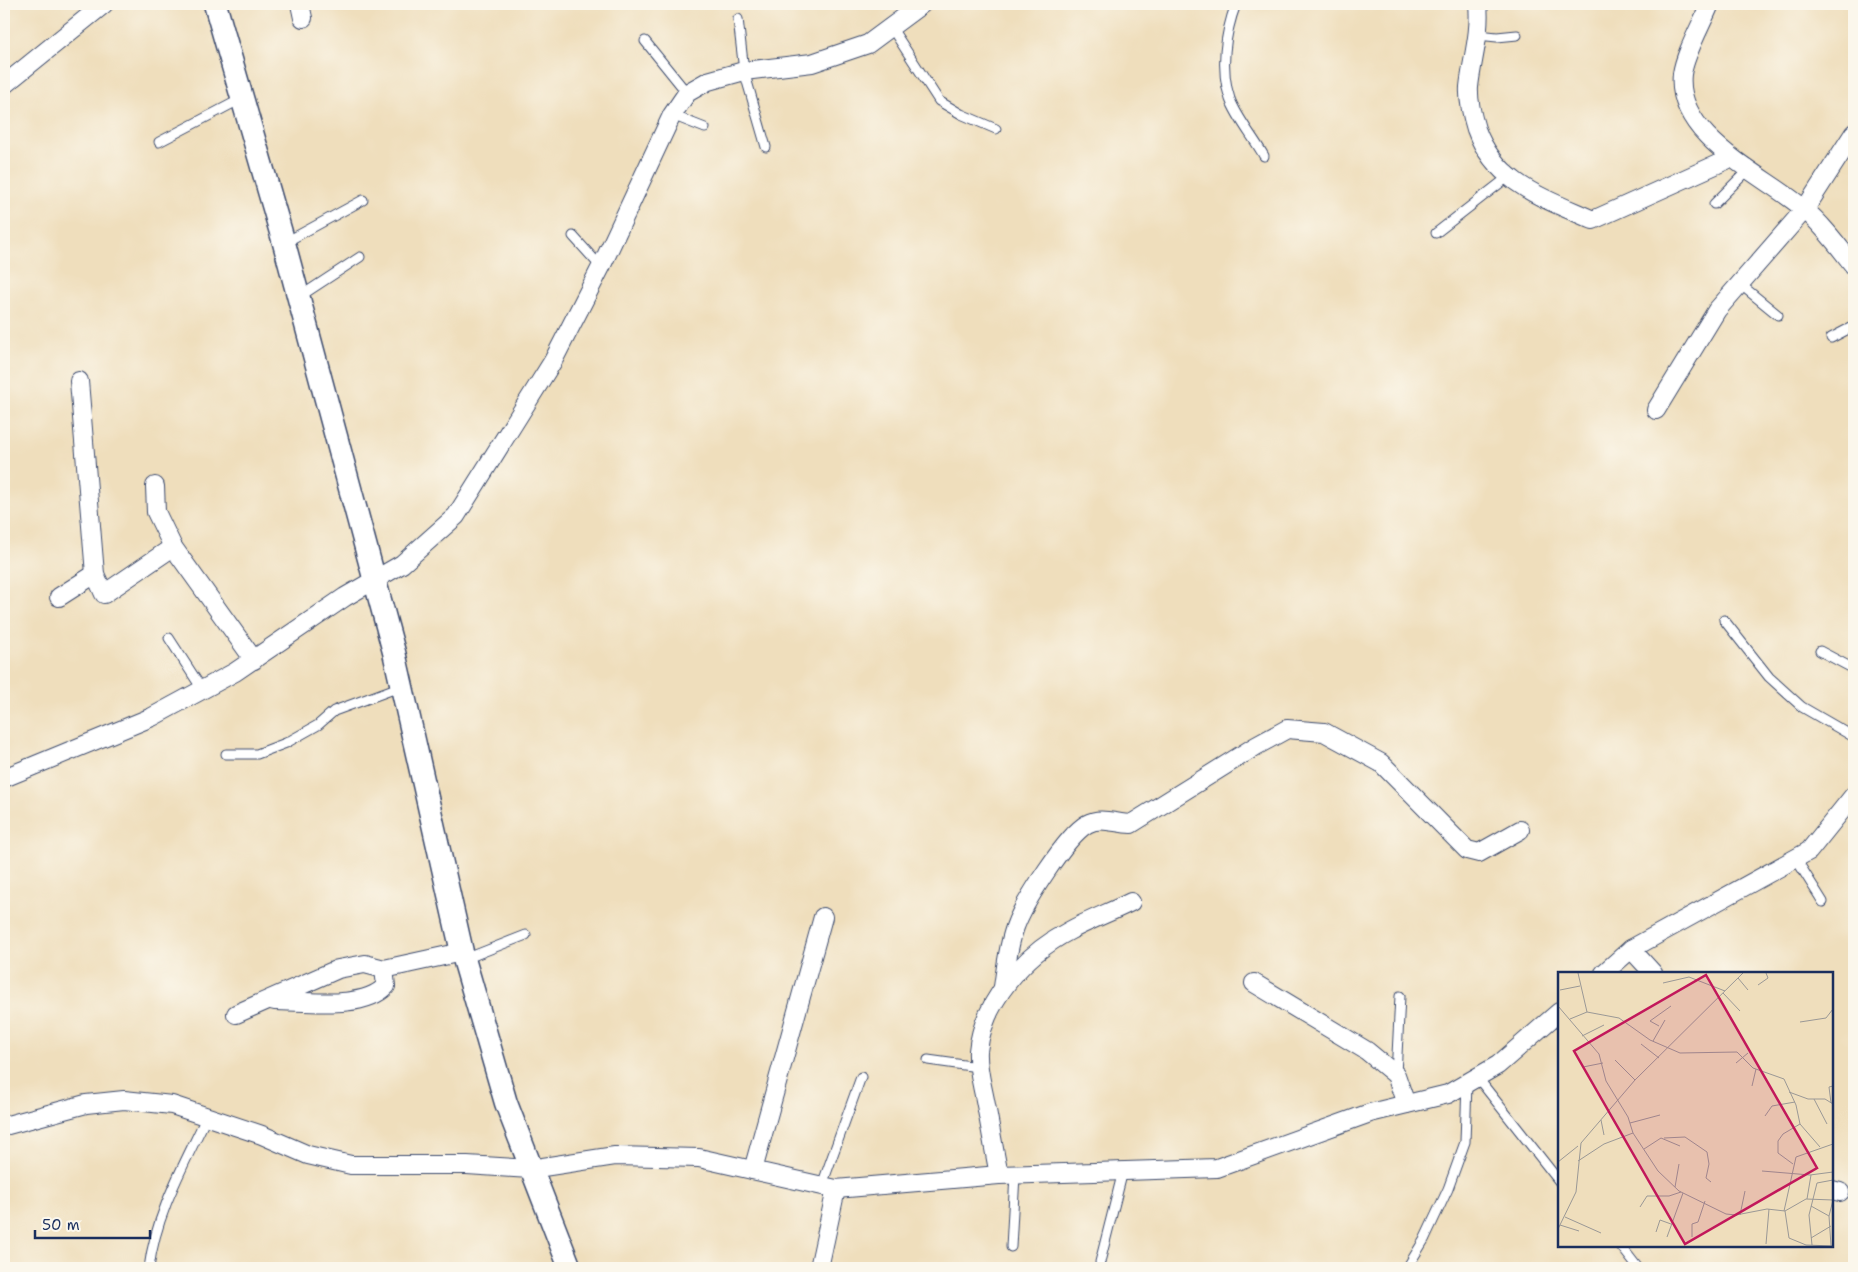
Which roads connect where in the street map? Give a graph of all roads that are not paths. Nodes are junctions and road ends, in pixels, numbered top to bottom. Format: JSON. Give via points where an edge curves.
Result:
{"nodes":[{"id":1,"x":104,"y":4,"type":"edge"},
{"id":2,"x":215,"y":4,"type":"edge"},
{"id":3,"x":922,"y":4,"type":"edge"},
{"id":4,"x":1236,"y":4,"type":"edge"},
{"id":5,"x":1478,"y":4,"type":"edge"},
{"id":6,"x":1710,"y":4,"type":"edge"},
{"id":7,"x":738,"y":19,"type":"dead end"},
{"id":8,"x":891,"y":27,"type":"junction"},
{"id":9,"x":1478,"y":35,"type":"junction"},
{"id":10,"x":1517,"y":35,"type":"dead end"},
{"id":11,"x":645,"y":41,"type":"dead end"},
{"id":12,"x":744,"y":71,"type":"junction"},
{"id":13,"x":4,"y":86,"type":"edge"},
{"id":14,"x":687,"y":93,"type":"junction"},
{"id":15,"x":242,"y":99,"type":"junction"},
{"id":16,"x":672,"y":115,"type":"junction"},
{"id":17,"x":705,"y":128,"type":"dead end"},
{"id":18,"x":996,"y":129,"type":"dead end"},
{"id":19,"x":1854,"y":133,"type":"edge"},
{"id":20,"x":159,"y":142,"type":"dead end"},
{"id":21,"x":766,"y":147,"type":"dead end"},
{"id":22,"x":1264,"y":156,"type":"dead end"},
{"id":23,"x":1731,"y":158,"type":"junction"},
{"id":24,"x":1748,"y":170,"type":"junction"},
{"id":25,"x":1508,"y":177,"type":"junction"},
{"id":26,"x":363,"y":200,"type":"dead end"},
{"id":27,"x":1714,"y":204,"type":"dead end"},
{"id":28,"x":1805,"y":209,"type":"junction"},
{"id":29,"x":1436,"y":233,"type":"dead end"},
{"id":30,"x":573,"y":236,"type":"dead end"},
{"id":31,"x":284,"y":243,"type":"junction"},
{"id":32,"x":360,"y":257,"type":"dead end"},
{"id":33,"x":1854,"y":266,"type":"edge"},
{"id":34,"x":601,"y":267,"type":"junction"},
{"id":35,"x":1740,"y":284,"type":"junction"},
{"id":36,"x":297,"y":298,"type":"junction"},
{"id":37,"x":1778,"y":314,"type":"dead end"},
{"id":38,"x":1854,"y":326,"type":"edge"},
{"id":39,"x":1831,"y":338,"type":"dead end"},
{"id":40,"x":79,"y":381,"type":"dead end"},
{"id":41,"x":1656,"y":410,"type":"dead end"},
{"id":42,"x":155,"y":486,"type":"dead end"},
{"id":43,"x":173,"y":547,"type":"junction"},
{"id":44,"x":95,"y":574,"type":"junction"},
{"id":45,"x":374,"y":580,"type":"junction"},
{"id":46,"x":59,"y":597,"type":"dead end"},
{"id":47,"x":1724,"y":620,"type":"dead end"},
{"id":48,"x":169,"y":638,"type":"dead end"},
{"id":49,"x":1820,"y":651,"type":"dead end"},
{"id":50,"x":254,"y":660,"type":"junction"},
{"id":51,"x":1854,"y":669,"type":"edge"},
{"id":52,"x":402,"y":686,"type":"junction"},
{"id":53,"x":202,"y":689,"type":"junction"},
{"id":54,"x":1854,"y":737,"type":"edge"},
{"id":55,"x":226,"y":754,"type":"dead end"},
{"id":56,"x":4,"y":778,"type":"edge"},
{"id":57,"x":1854,"y":796,"type":"edge"},
{"id":58,"x":1520,"y":830,"type":"dead end"},
{"id":59,"x":1796,"y":859,"type":"junction"},
{"id":60,"x":1131,"y":902,"type":"dead end"},
{"id":61,"x":1823,"y":902,"type":"dead end"},
{"id":62,"x":823,"y":917,"type":"dead end"},
{"id":63,"x":526,"y":935,"type":"dead end"},
{"id":64,"x":1631,"y":950,"type":"junction"},
{"id":65,"x":463,"y":955,"type":"junction"},
{"id":66,"x":384,"y":969,"type":"junction"},
{"id":67,"x":1605,"y":972,"type":"edge"},
{"id":68,"x":1652,"y":972,"type":"edge"},
{"id":69,"x":1254,"y":983,"type":"dead end"},
{"id":70,"x":1003,"y":987,"type":"junction"},
{"id":71,"x":1400,"y":996,"type":"dead end"},
{"id":72,"x":270,"y":1001,"type":"junction"},
{"id":73,"x":1558,"y":1013,"type":"edge"},
{"id":74,"x":236,"y":1014,"type":"dead end"},
{"id":75,"x":928,"y":1060,"type":"dead end"},
{"id":76,"x":978,"y":1067,"type":"junction"},
{"id":77,"x":1396,"y":1076,"type":"junction"},
{"id":78,"x":861,"y":1077,"type":"dead end"},
{"id":79,"x":1472,"y":1080,"type":"junction"},
{"id":80,"x":1406,"y":1104,"type":"junction"},
{"id":81,"x":208,"y":1116,"type":"junction"},
{"id":82,"x":4,"y":1126,"type":"edge"},
{"id":83,"x":530,"y":1169,"type":"junction"},
{"id":84,"x":753,"y":1170,"type":"junction"},
{"id":85,"x":1123,"y":1171,"type":"junction"},
{"id":86,"x":1007,"y":1175,"type":"junction"},
{"id":87,"x":1558,"y":1180,"type":"edge"},
{"id":88,"x":829,"y":1187,"type":"junction"},
{"id":89,"x":1011,"y":1247,"type":"dead end"},
{"id":90,"x":1622,"y":1247,"type":"edge"},
{"id":91,"x":1100,"y":1262,"type":"dead end"},
{"id":92,"x":149,"y":1268,"type":"edge"},
{"id":93,"x":570,"y":1268,"type":"edge"},
{"id":94,"x":819,"y":1268,"type":"edge"},
{"id":95,"x":1407,"y":1268,"type":"edge"},
{"id":96,"x":1638,"y":1268,"type":"edge"}],
"edges":[{"from":1,"to":13,"type":"street"},
{"from":2,"to":15,"type":"street"},
{"from":3,"to":8,"type":"street"},
{"from":4,"to":22,"type":"lane","via":[[1229,22],[1224,71],[1231,100]]},
{"from":5,"to":9,"type":"street"},
{"from":6,"to":23,"type":"street","via":[[1685,64],[1683,91],[1697,123]]},
{"from":7,"to":12,"type":"lane"},
{"from":8,"to":12,"type":"street","via":[[868,44],[812,63]]},
{"from":8,"to":18,"type":"lane","via":[[939,101]]},
{"from":9,"to":10,"type":"lane"},
{"from":9,"to":25,"type":"street","via":[[1469,89],[1472,116],[1479,137],[1493,161]]},
{"from":11,"to":14,"type":"lane"},
{"from":12,"to":14,"type":"street","via":[[708,81]]},
{"from":12,"to":21,"type":"lane"},
{"from":14,"to":16,"type":"street"},
{"from":15,"to":20,"type":"lane"},
{"from":15,"to":31,"type":"street"},
{"from":16,"to":17,"type":"lane"},
{"from":16,"to":34,"type":"street"},
{"from":19,"to":28,"type":"street"},
{"from":23,"to":24,"type":"street"},
{"from":23,"to":25,"type":"street","via":[[1593,220],[1532,192]]},
{"from":24,"to":27,"type":"lane"},
{"from":24,"to":28,"type":"street"},
{"from":25,"to":29,"type":"lane"},
{"from":26,"to":31,"type":"lane"},
{"from":28,"to":33,"type":"street"},
{"from":28,"to":35,"type":"street"},
{"from":30,"to":34,"type":"lane"},
{"from":31,"to":36,"type":"street"},
{"from":32,"to":36,"type":"lane"},
{"from":34,"to":45,"type":"street","via":[[553,361],[456,516],[402,564]]},
{"from":35,"to":37,"type":"lane"},
{"from":35,"to":41,"type":"street","via":[[1717,310]]},
{"from":36,"to":45,"type":"street"},
{"from":38,"to":39,"type":"lane"},
{"from":40,"to":44,"type":"street"},
{"from":42,"to":43,"type":"street","via":[[156,512]]},
{"from":43,"to":44,"type":"street","via":[[104,594]]},
{"from":43,"to":50,"type":"street"},
{"from":44,"to":46,"type":"street"},
{"from":45,"to":50,"type":"street"},
{"from":45,"to":52,"type":"street"},
{"from":47,"to":54,"type":"lane","via":[[1769,677],[1802,707]]},
{"from":48,"to":53,"type":"lane"},
{"from":49,"to":51,"type":"lane"},
{"from":50,"to":53,"type":"street"},
{"from":52,"to":55,"type":"lane","via":[[334,711],[318,725],[286,743],[257,754]]},
{"from":52,"to":65,"type":"street"},
{"from":53,"to":56,"type":"street","via":[[152,716]]},
{"from":57,"to":59,"type":"street","via":[[1810,851]]},
{"from":58,"to":70,"type":"street","via":[[1479,853],[1467,850],[1381,763],[1324,732],[1287,730],[1131,824],[1106,819],[1087,824],[1067,843],[1030,897],[1015,927]]},
{"from":59,"to":61,"type":"lane"},
{"from":59,"to":64,"type":"street"},
{"from":60,"to":70,"type":"street","via":[[1067,931],[1024,965]]},
{"from":62,"to":84,"type":"street"},
{"from":63,"to":65,"type":"lane"},
{"from":64,"to":67,"type":"street"},
{"from":64,"to":68,"type":"street"},
{"from":65,"to":66,"type":"street"},
{"from":65,"to":83,"type":"street","via":[[506,1103]]},
{"from":66,"to":72,"type":"street","via":[[365,964],[338,969]]},
{"from":66,"to":72,"type":"street","via":[[386,986],[379,994],[363,1000]]},
{"from":69,"to":77,"type":"street","via":[[1367,1051]]},
{"from":70,"to":76,"type":"street","via":[[992,1005],[981,1038]]},
{"from":71,"to":77,"type":"lane"},
{"from":72,"to":74,"type":"street"},
{"from":73,"to":79,"type":"street","via":[[1498,1065]]},
{"from":75,"to":76,"type":"lane"},
{"from":76,"to":86,"type":"street"},
{"from":77,"to":80,"type":"street"},
{"from":78,"to":88,"type":"lane"},
{"from":79,"to":80,"type":"street","via":[[1448,1094]]},
{"from":79,"to":87,"type":"lane"},
{"from":79,"to":95,"type":"lane","via":[[1465,1142],[1448,1189]]},
{"from":80,"to":85,"type":"street","via":[[1370,1113],[1217,1168]]},
{"from":81,"to":82,"type":"street","via":[[172,1105],[124,1100],[86,1104]]},
{"from":81,"to":83,"type":"street","via":[[308,1155],[351,1165],[467,1165]]},
{"from":81,"to":92,"type":"lane","via":[[164,1206],[152,1244]]},
{"from":83,"to":84,"type":"street","via":[[615,1156],[699,1158]]},
{"from":83,"to":93,"type":"street"},
{"from":84,"to":88,"type":"street"},
{"from":85,"to":86,"type":"street"},
{"from":85,"to":91,"type":"lane"},
{"from":86,"to":88,"type":"street"},
{"from":86,"to":89,"type":"lane"},
{"from":88,"to":94,"type":"street"},
{"from":90,"to":96,"type":"lane"}]}
